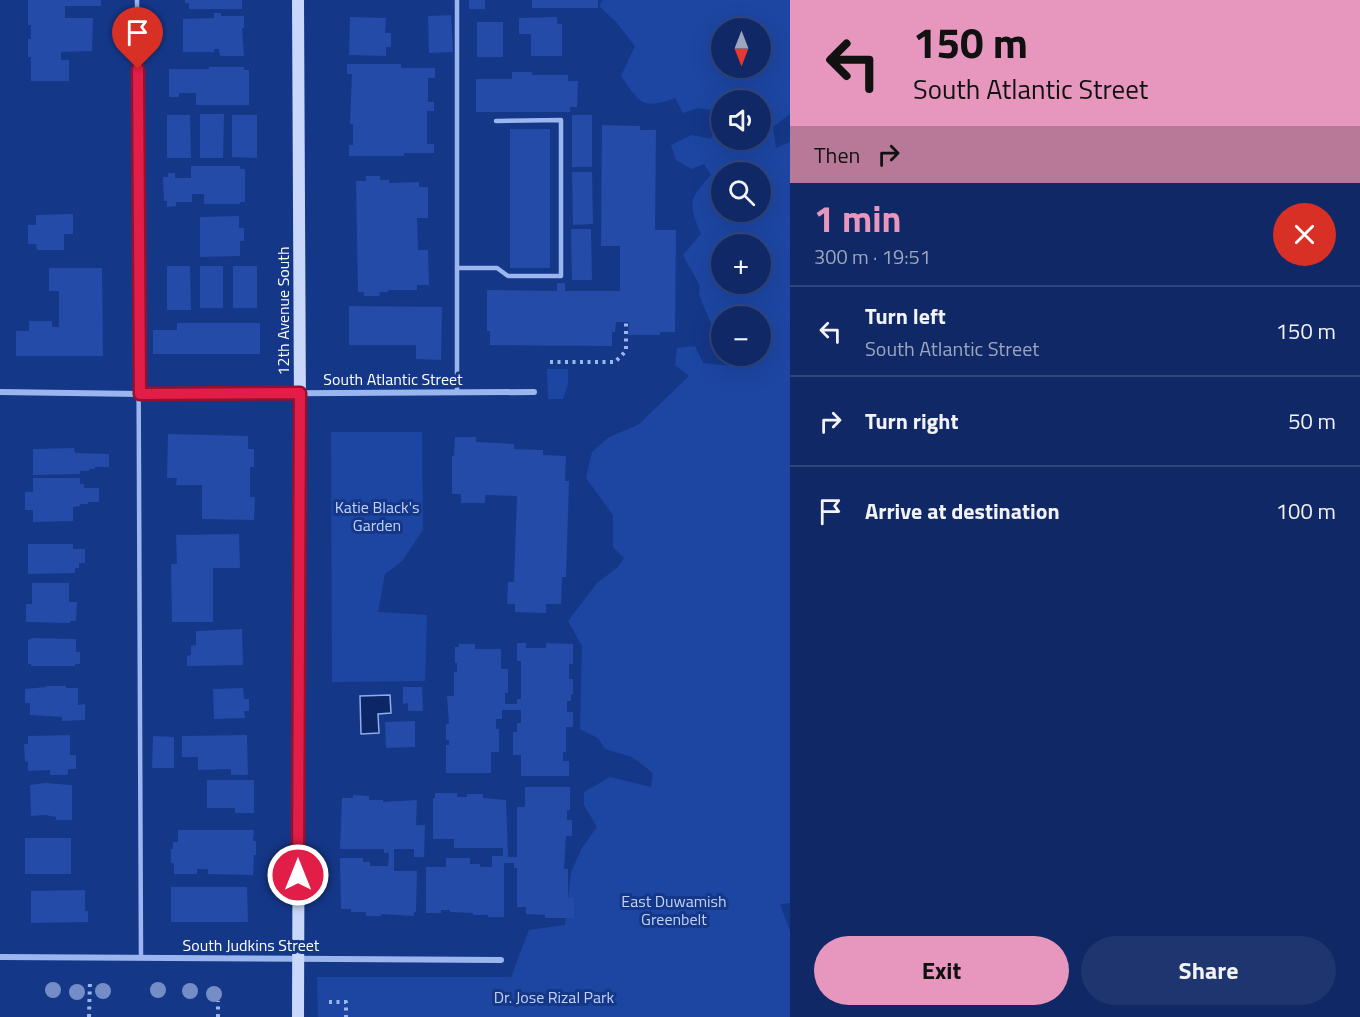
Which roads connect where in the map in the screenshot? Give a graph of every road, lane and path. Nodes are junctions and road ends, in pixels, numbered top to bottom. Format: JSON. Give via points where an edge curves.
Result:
{"nodes":[{"id":1,"x":137,"y":0,"type":"edge"},
{"id":2,"x":298,"y":0,"type":"edge"},
{"id":3,"x":457,"y":0,"type":"edge"},
{"id":4,"x":496,"y":121,"type":"dead end"},
{"id":5,"x":457,"y":268,"type":"junction"},
{"id":6,"x":626,"y":323,"type":"dead end"},
{"id":7,"x":550,"y":362,"type":"dead end"},
{"id":8,"x":0,"y":392,"type":"edge"},
{"id":9,"x":457,"y":392,"type":"junction"},
{"id":10,"x":534,"y":392,"type":"dead end"},
{"id":11,"x":300,"y":393,"type":"junction"},
{"id":12,"x":140,"y":394,"type":"junction"},
{"id":13,"x":0,"y":957,"type":"edge"},
{"id":14,"x":141,"y":958,"type":"junction"},
{"id":15,"x":297,"y":958,"type":"junction"},
{"id":16,"x":501,"y":960,"type":"dead end"},
{"id":17,"x":90,"y":981,"type":"dead end"},
{"id":18,"x":218,"y":1000,"type":"dead end"},
{"id":19,"x":329,"y":1002,"type":"dead end"},
{"id":20,"x":89,"y":1017,"type":"edge"},
{"id":21,"x":218,"y":1017,"type":"edge"},
{"id":22,"x":297,"y":1017,"type":"edge"},
{"id":23,"x":346,"y":1017,"type":"edge"}],
"edges":[{"from":1,"to":12,"type":"lane"},
{"from":2,"to":11,"type":"street","name":"12th Avenue South"},
{"from":3,"to":5,"type":"lane"},
{"from":4,"to":5,"type":"lane","via":[[561,120],[561,276],[508,276],[497,268]]},
{"from":5,"to":9,"type":"lane"},
{"from":6,"to":7,"type":"path","via":[[626,351],[615,362]]},
{"from":8,"to":12,"type":"street","name":"South Atlantic Street"},
{"from":9,"to":10,"type":"street","name":"South Atlantic Street"},
{"from":9,"to":11,"type":"street","name":"South Atlantic Street"},
{"from":11,"to":12,"type":"street","name":"South Atlantic Street"},
{"from":11,"to":15,"type":"street","name":"12th Avenue South"},
{"from":12,"to":14,"type":"lane"},
{"from":13,"to":14,"type":"street","name":"South Judkins Street"},
{"from":14,"to":15,"type":"street","name":"South Judkins Street"},
{"from":15,"to":16,"type":"street","name":"South Judkins Street"},
{"from":15,"to":22,"type":"street","name":"12th Avenue South"},
{"from":17,"to":20,"type":"path"},
{"from":18,"to":21,"type":"path"},
{"from":19,"to":23,"type":"path","via":[[346,1002]]}]}
